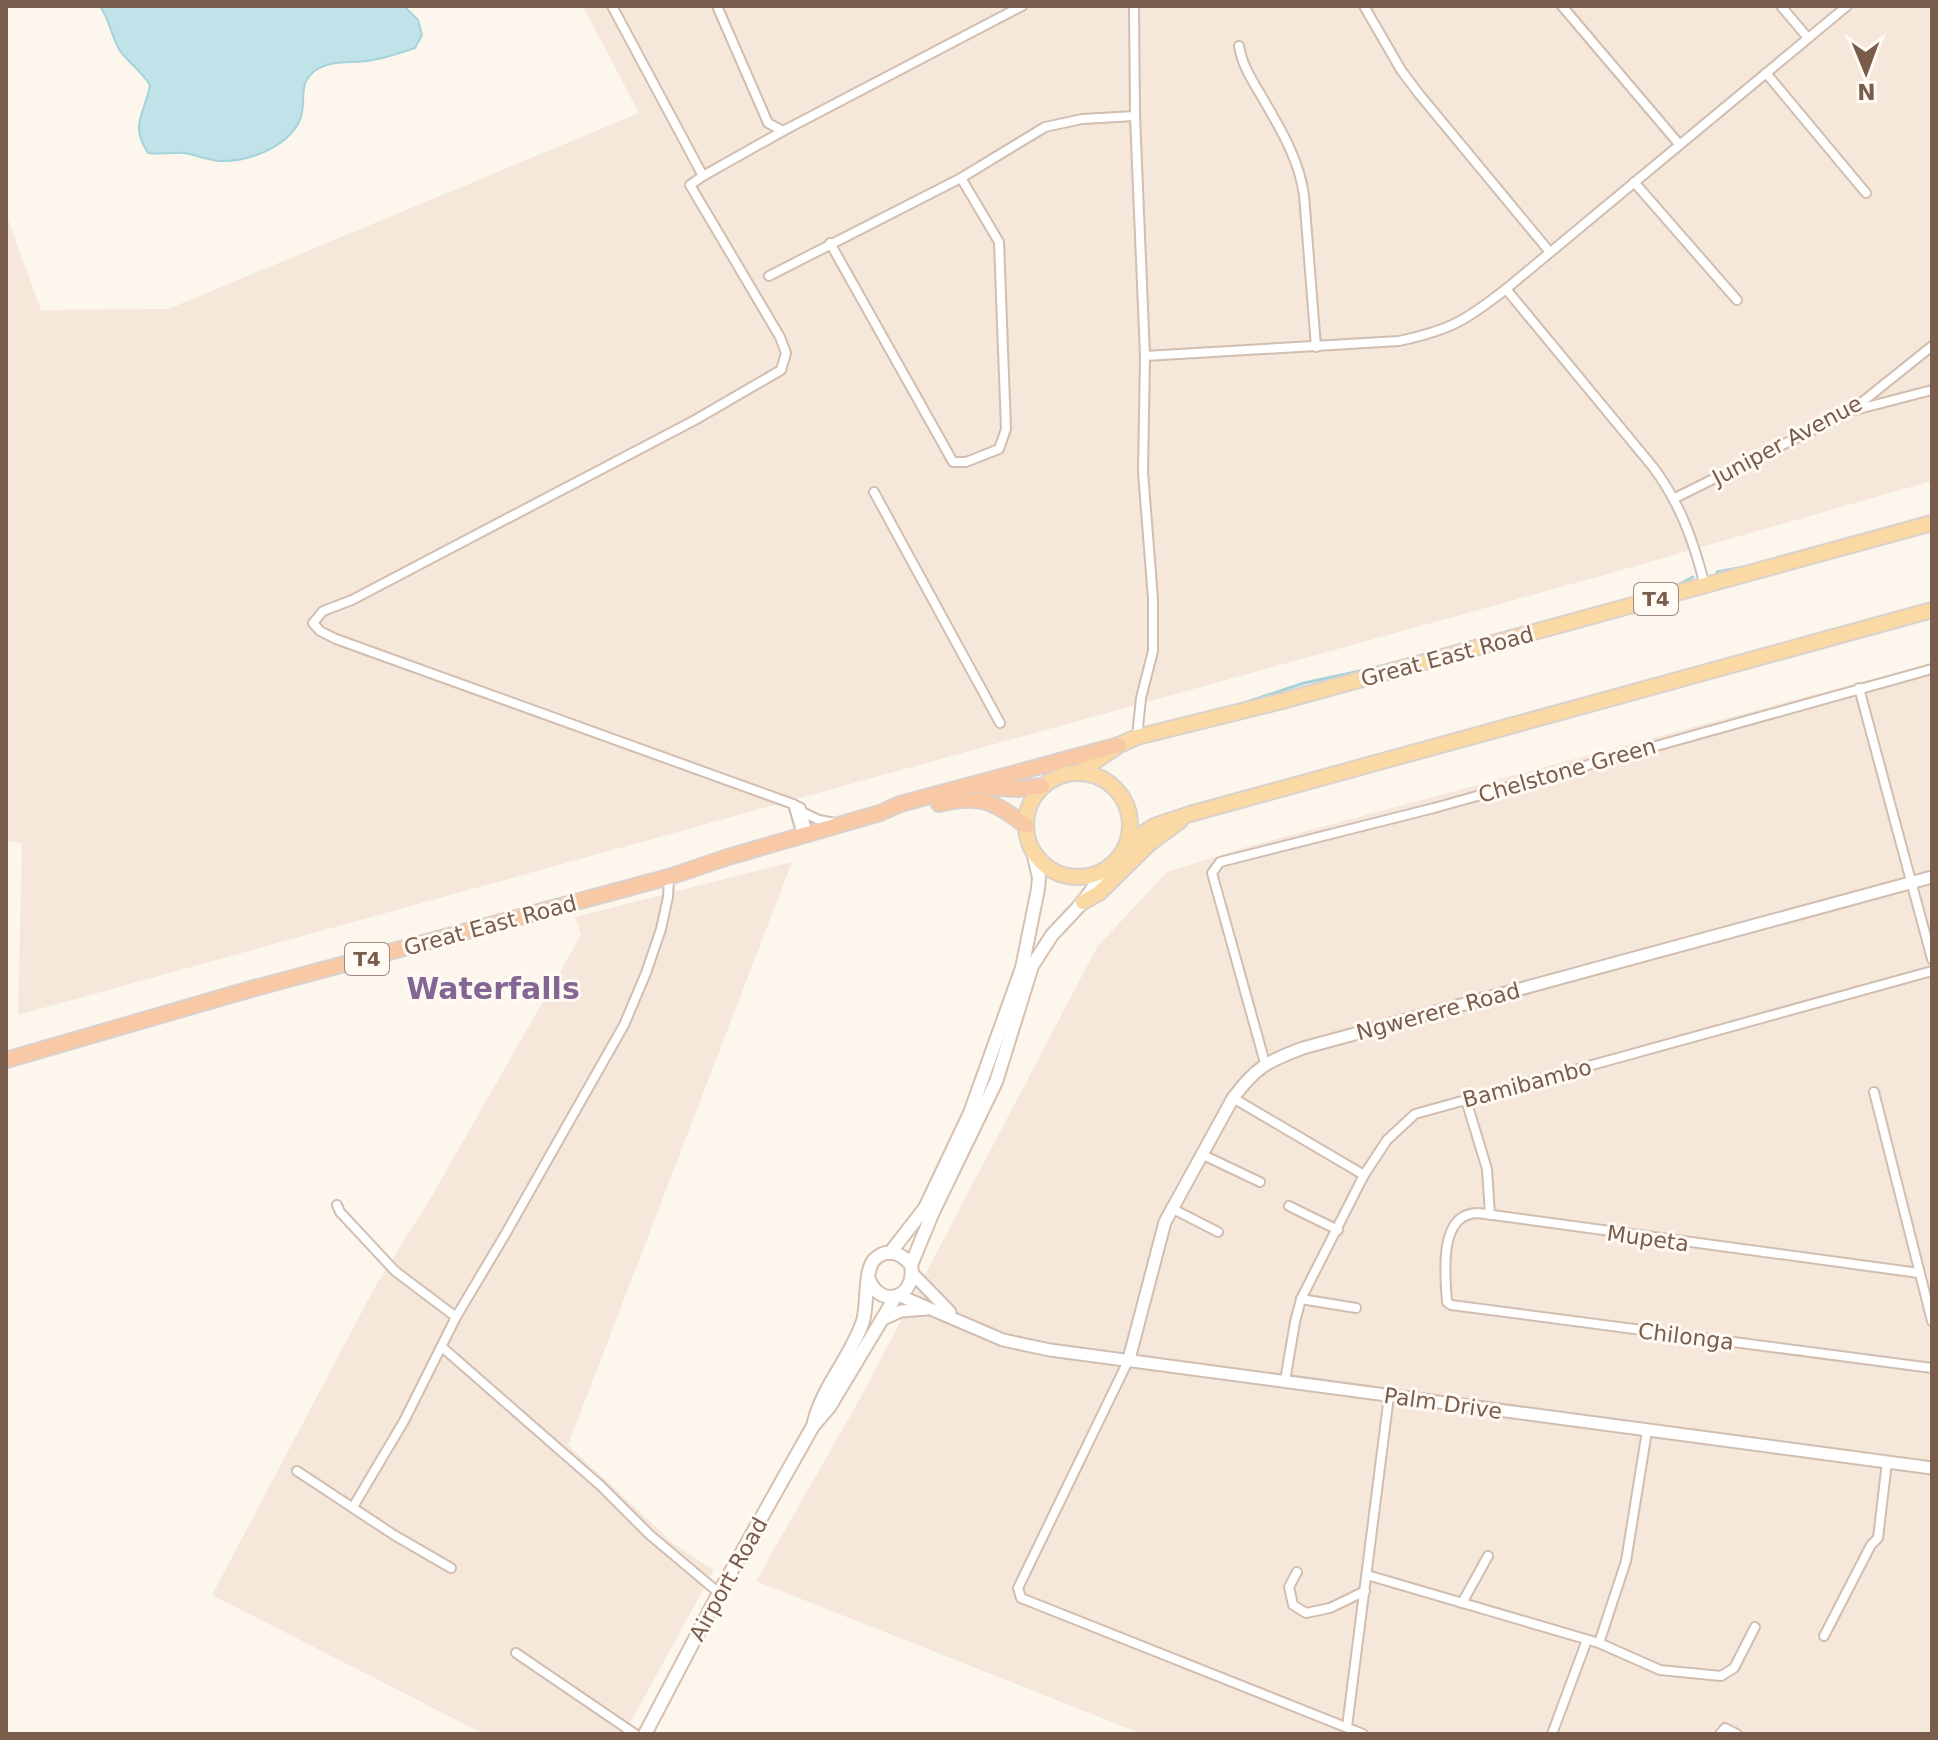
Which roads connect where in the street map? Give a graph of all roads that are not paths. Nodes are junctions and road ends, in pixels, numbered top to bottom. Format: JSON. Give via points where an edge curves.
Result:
{"nodes":[{"id":1,"x":612,"y":6,"type":"edge"},
{"id":2,"x":717,"y":6,"type":"edge"},
{"id":3,"x":1022,"y":6,"type":"edge"},
{"id":4,"x":1134,"y":6,"type":"edge"},
{"id":5,"x":1364,"y":6,"type":"edge"},
{"id":6,"x":1562,"y":6,"type":"edge"},
{"id":7,"x":1781,"y":6,"type":"edge"},
{"id":8,"x":1847,"y":6,"type":"edge"},
{"id":9,"x":1808,"y":38,"type":"junction"},
{"id":10,"x":1239,"y":46,"type":"dead end"},
{"id":11,"x":1766,"y":73,"type":"junction"},
{"id":12,"x":1135,"y":116,"type":"junction"},
{"id":13,"x":783,"y":131,"type":"junction"},
{"id":14,"x":1679,"y":144,"type":"junction"},
{"id":15,"x":703,"y":176,"type":"junction"},
{"id":16,"x":961,"y":178,"type":"junction"},
{"id":17,"x":1634,"y":182,"type":"junction"},
{"id":18,"x":1866,"y":193,"type":"dead end"},
{"id":19,"x":830,"y":243,"type":"junction"},
{"id":20,"x":1549,"y":251,"type":"junction"},
{"id":21,"x":769,"y":276,"type":"dead end"},
{"id":22,"x":1506,"y":289,"type":"junction"},
{"id":23,"x":1737,"y":300,"type":"dead end"},
{"id":24,"x":1932,"y":346,"type":"edge"},
{"id":25,"x":1316,"y":347,"type":"junction"},
{"id":26,"x":1145,"y":356,"type":"junction"},
{"id":27,"x":1932,"y":390,"type":"edge"},
{"id":28,"x":1851,"y":411,"type":"junction"},
{"id":29,"x":874,"y":492,"type":"dead end"},
{"id":30,"x":1675,"y":498,"type":"junction"},
{"id":31,"x":1932,"y":523,"type":"edge"},
{"id":32,"x":1705,"y":586,"type":"junction"},
{"id":33,"x":1932,"y":610,"type":"edge"},
{"id":34,"x":1932,"y":669,"type":"edge"},
{"id":35,"x":1859,"y":688,"type":"junction"},
{"id":36,"x":1000,"y":723,"type":"dead end"},
{"id":37,"x":1137,"y":737,"type":"junction"},
{"id":38,"x":1119,"y":745,"type":"junction"},
{"id":39,"x":1081,"y":771,"type":"junction"},
{"id":40,"x":1042,"y":786,"type":"junction"},
{"id":41,"x":962,"y":789,"type":"junction"},
{"id":42,"x":798,"y":810,"type":"junction"},
{"id":43,"x":880,"y":813,"type":"junction"},
{"id":44,"x":1190,"y":814,"type":"junction"},
{"id":45,"x":840,"y":824,"type":"junction"},
{"id":46,"x":1026,"y":826,"type":"junction"},
{"id":47,"x":805,"y":834,"type":"junction"},
{"id":48,"x":782,"y":841,"type":"junction"},
{"id":49,"x":1128,"y":843,"type":"junction"},
{"id":50,"x":1033,"y":852,"type":"junction"},
{"id":51,"x":1106,"y":870,"type":"junction"},
{"id":52,"x":669,"y":877,"type":"junction"},
{"id":53,"x":1932,"y":877,"type":"edge"},
{"id":54,"x":1911,"y":883,"type":"junction"},
{"id":55,"x":1083,"y":902,"type":"junction"},
{"id":56,"x":1932,"y":959,"type":"edge"},
{"id":57,"x":1932,"y":971,"type":"edge"},
{"id":58,"x":6,"y":1060,"type":"edge"},
{"id":59,"x":1265,"y":1063,"type":"junction"},
{"id":60,"x":1874,"y":1092,"type":"dead end"},
{"id":61,"x":1233,"y":1098,"type":"junction"},
{"id":62,"x":1466,"y":1100,"type":"junction"},
{"id":63,"x":1201,"y":1154,"type":"junction"},
{"id":64,"x":1364,"y":1175,"type":"junction"},
{"id":65,"x":1260,"y":1182,"type":"dead end"},
{"id":66,"x":337,"y":1205,"type":"dead end"},
{"id":67,"x":1289,"y":1206,"type":"dead end"},
{"id":68,"x":1171,"y":1208,"type":"junction"},
{"id":69,"x":1490,"y":1215,"type":"junction"},
{"id":70,"x":1338,"y":1230,"type":"junction"},
{"id":71,"x":1218,"y":1232,"type":"dead end"},
{"id":72,"x":890,"y":1253,"type":"junction"},
{"id":73,"x":912,"y":1269,"type":"junction"},
{"id":74,"x":1919,"y":1273,"type":"junction"},
{"id":75,"x":869,"y":1280,"type":"junction"},
{"id":76,"x":897,"y":1296,"type":"junction"},
{"id":77,"x":1446,"y":1297,"type":"joint"},
{"id":78,"x":1301,"y":1299,"type":"junction"},
{"id":79,"x":1356,"y":1308,"type":"dead end"},
{"id":80,"x":943,"y":1313,"type":"junction"},
{"id":81,"x":456,"y":1317,"type":"junction"},
{"id":82,"x":881,"y":1320,"type":"junction"},
{"id":83,"x":960,"y":1320,"type":"junction"},
{"id":84,"x":1932,"y":1321,"type":"edge"},
{"id":85,"x":442,"y":1347,"type":"junction"},
{"id":86,"x":1129,"y":1359,"type":"junction"},
{"id":87,"x":1932,"y":1368,"type":"edge"},
{"id":88,"x":1285,"y":1381,"type":"junction"},
{"id":89,"x":1389,"y":1396,"type":"junction"},
{"id":90,"x":813,"y":1426,"type":"junction"},
{"id":91,"x":1647,"y":1431,"type":"junction"},
{"id":92,"x":1887,"y":1462,"type":"junction"},
{"id":93,"x":1932,"y":1468,"type":"edge"},
{"id":94,"x":297,"y":1471,"type":"dead end"},
{"id":95,"x":353,"y":1507,"type":"junction"},
{"id":96,"x":1488,"y":1556,"type":"dead end"},
{"id":97,"x":451,"y":1568,"type":"dead end"},
{"id":98,"x":1297,"y":1572,"type":"dead end"},
{"id":99,"x":1367,"y":1575,"type":"junction"},
{"id":100,"x":1365,"y":1591,"type":"junction"},
{"id":101,"x":719,"y":1593,"type":"junction"},
{"id":102,"x":1462,"y":1603,"type":"junction"},
{"id":103,"x":1755,"y":1627,"type":"dead end"},
{"id":104,"x":1824,"y":1636,"type":"dead end"},
{"id":105,"x":1587,"y":1640,"type":"junction"},
{"id":106,"x":1599,"y":1643,"type":"junction"},
{"id":107,"x":516,"y":1653,"type":"dead end"},
{"id":108,"x":1347,"y":1727,"type":"junction"},
{"id":109,"x":635,"y":1734,"type":"edge"},
{"id":110,"x":645,"y":1734,"type":"edge"},
{"id":111,"x":1363,"y":1734,"type":"edge"},
{"id":112,"x":1552,"y":1734,"type":"edge"},
{"id":113,"x":1720,"y":1734,"type":"edge"},
{"id":114,"x":1737,"y":1734,"type":"edge"}],
"edges":[{"from":1,"to":15,"type":"street"},
{"from":2,"to":13,"type":"street","via":[[768,123]]},
{"from":3,"to":13,"type":"street"},
{"from":4,"to":12,"type":"street"},
{"from":5,"to":20,"type":"street","via":[[1419,94]]},
{"from":6,"to":14,"type":"street"},
{"from":7,"to":9,"type":"street"},
{"from":8,"to":9,"type":"street"},
{"from":9,"to":11,"type":"street"},
{"from":10,"to":25,"type":"street","via":[[1241,60],[1300,174]]},
{"from":11,"to":14,"type":"street"},
{"from":11,"to":18,"type":"street"},
{"from":12,"to":16,"type":"street","via":[[1045,127]]},
{"from":12,"to":26,"type":"street"},
{"from":13,"to":15,"type":"street"},
{"from":14,"to":17,"type":"street"},
{"from":15,"to":42,"type":"street","via":[[690,185],[780,337],[786,353],[781,370],[682,427],[323,611],[313,623],[336,639]]},
{"from":16,"to":19,"type":"street"},
{"from":16,"to":19,"type":"street","via":[[999,242],[1006,429],[999,449],[953,462]]},
{"from":17,"to":20,"type":"street"},
{"from":17,"to":23,"type":"street"},
{"from":19,"to":21,"type":"street"},
{"from":20,"to":22,"type":"street"},
{"from":22,"to":25,"type":"street","via":[[1474,314],[1436,333]]},
{"from":22,"to":30,"type":"street"},
{"from":24,"to":28,"type":"street","name":"Juniper Avenue"},
{"from":25,"to":26,"type":"street"},
{"from":26,"to":37,"type":"street","via":[[1143,472],[1153,651]]},
{"from":27,"to":28,"type":"street"},
{"from":28,"to":30,"type":"street","name":"Juniper Avenue"},
{"from":29,"to":36,"type":"street"},
{"from":30,"to":32,"type":"street"},
{"from":31,"to":32,"type":"main road","name":"Great East Road","number":"T4"},
{"from":32,"to":37,"type":"main road","name":"Great East Road","number":"T4"},
{"from":33,"to":44,"type":"main road"},
{"from":34,"to":35,"type":"street","name":"Chelstone Green"},
{"from":35,"to":54,"type":"street"},
{"from":35,"to":59,"type":"street","name":"Chelstone Green","via":[[1434,808],[1227,859],[1214,867]]},
{"from":37,"to":38,"type":"main road","name":"Great East Road","number":"T4"},
{"from":38,"to":39,"type":"main road","number":"T4"},
{"from":38,"to":41,"type":"highway","name":"Great East Road"},
{"from":39,"to":40,"type":"main road","via":[[1054,777]]},
{"from":39,"to":49,"type":"main road","via":[[1115,787],[1126,804]]},
{"from":40,"to":41,"type":"highway","name":"Great East Road","number":"T4"},
{"from":40,"to":46,"type":"main road","via":[[1029,804]]},
{"from":41,"to":43,"type":"highway","name":"Great East Road","number":"T4"},
{"from":42,"to":45,"type":"street"},
{"from":42,"to":47,"type":"street"},
{"from":42,"to":48,"type":"street"},
{"from":43,"to":45,"type":"highway","name":"Great East Road","number":"T4"},
{"from":43,"to":46,"type":"highway","name":"Great East Road","number":"T4","via":[[968,798],[995,804]]},
{"from":44,"to":49,"type":"main road","via":[[1154,826]]},
{"from":44,"to":55,"type":"main road"},
{"from":45,"to":47,"type":"highway","name":"Great East Road","number":"T4"},
{"from":46,"to":50,"type":"main road"},
{"from":47,"to":48,"type":"highway","name":"Great East Road","number":"T4"},
{"from":48,"to":52,"type":"highway","name":"Great East Road","number":"T4"},
{"from":49,"to":51,"type":"main road"},
{"from":50,"to":51,"type":"main road","via":[[1051,869],[1074,877]]},
{"from":50,"to":72,"type":"main road","via":[[1038,889],[1022,968],[970,1113],[925,1208]]},
{"from":51,"to":55,"type":"main road"},
{"from":52,"to":58,"type":"highway","name":"Great East Road","number":"T4"},
{"from":52,"to":81,"type":"street","via":[[661,929],[624,1025]]},
{"from":53,"to":54,"type":"street","name":"Ngwerere Road"},
{"from":54,"to":56,"type":"street"},
{"from":54,"to":59,"type":"street","name":"Ngwerere Road","via":[[1303,1048]]},
{"from":55,"to":73,"type":"main road","via":[[1032,966],[996,1082],[933,1212]]},
{"from":57,"to":62,"type":"street","name":"Bamibambo"},
{"from":59,"to":61,"type":"street","name":"Ngwerere Road"},
{"from":60,"to":74,"type":"street"},
{"from":61,"to":63,"type":"street","name":"Ngwerere Road"},
{"from":61,"to":64,"type":"street"},
{"from":62,"to":64,"type":"street","name":"Bamibambo","via":[[1415,1114],[1387,1140]]},
{"from":62,"to":69,"type":"street","via":[[1487,1169]]},
{"from":63,"to":65,"type":"street"},
{"from":63,"to":68,"type":"street","name":"Ngwerere Road"},
{"from":64,"to":70,"type":"street","name":"Bamibambo"},
{"from":66,"to":81,"type":"street","via":[[395,1271]]},
{"from":67,"to":70,"type":"street"},
{"from":68,"to":71,"type":"street"},
{"from":68,"to":86,"type":"street","name":"Ngwerere Road"},
{"from":69,"to":74,"type":"street","name":"Mupeta"},
{"from":69,"to":77,"type":"street","name":"Mupeta","via":[[1470,1213],[1447,1240]]},
{"from":70,"to":78,"type":"street","name":"Bamibambo"},
{"from":72,"to":73,"type":"main road","via":[[900,1254]]},
{"from":72,"to":75,"type":"main road","via":[[871,1264]]},
{"from":73,"to":76,"type":"main road","via":[[908,1288]]},
{"from":73,"to":83,"type":"street","name":"Palm Drive"},
{"from":74,"to":84,"type":"street"},
{"from":75,"to":76,"type":"main road","via":[[877,1292]]},
{"from":75,"to":90,"type":"main road","name":"Airport Road","via":[[863,1319]]},
{"from":76,"to":80,"type":"street","name":"Palm Drive"},
{"from":76,"to":82,"type":"main road","name":"Airport Road"},
{"from":77,"to":87,"type":"street","name":"Chilonga","via":[[1451,1305]]},
{"from":78,"to":79,"type":"street"},
{"from":78,"to":88,"type":"street","name":"Bamibambo"},
{"from":80,"to":82,"type":"street","name":"Palm Drive","via":[[922,1308]]},
{"from":80,"to":83,"type":"street","name":"Palm Drive"},
{"from":81,"to":85,"type":"street"},
{"from":82,"to":90,"type":"main road","name":"Airport Road"},
{"from":83,"to":86,"type":"street","name":"Palm Drive","via":[[1003,1340]]},
{"from":85,"to":95,"type":"street"},
{"from":85,"to":101,"type":"street"},
{"from":86,"to":88,"type":"street","name":"Palm Drive"},
{"from":86,"to":108,"type":"street","via":[[1018,1588],[1021,1598]]},
{"from":88,"to":89,"type":"street","name":"Palm Drive"},
{"from":89,"to":91,"type":"street","name":"Palm Drive"},
{"from":89,"to":99,"type":"street"},
{"from":90,"to":101,"type":"main road","name":"Airport Road"},
{"from":91,"to":92,"type":"street","name":"Palm Drive"},
{"from":91,"to":106,"type":"street","via":[[1626,1561]]},
{"from":92,"to":93,"type":"street","name":"Palm Drive"},
{"from":92,"to":104,"type":"street","via":[[1878,1538]]},
{"from":94,"to":95,"type":"street"},
{"from":95,"to":97,"type":"street"},
{"from":96,"to":102,"type":"street"},
{"from":98,"to":100,"type":"street","via":[[1289,1587],[1293,1605],[1306,1613]]},
{"from":99,"to":100,"type":"street"},
{"from":99,"to":102,"type":"street"},
{"from":100,"to":108,"type":"street"},
{"from":101,"to":110,"type":"main road","name":"Airport Road"},
{"from":102,"to":105,"type":"street"},
{"from":103,"to":106,"type":"street","via":[[1734,1668],[1716,1677],[1660,1670]]},
{"from":105,"to":106,"type":"street"},
{"from":105,"to":112,"type":"street"},
{"from":107,"to":109,"type":"street"},
{"from":108,"to":111,"type":"street"},
{"from":113,"to":114,"type":"street","via":[[1725,1728]]}]}
